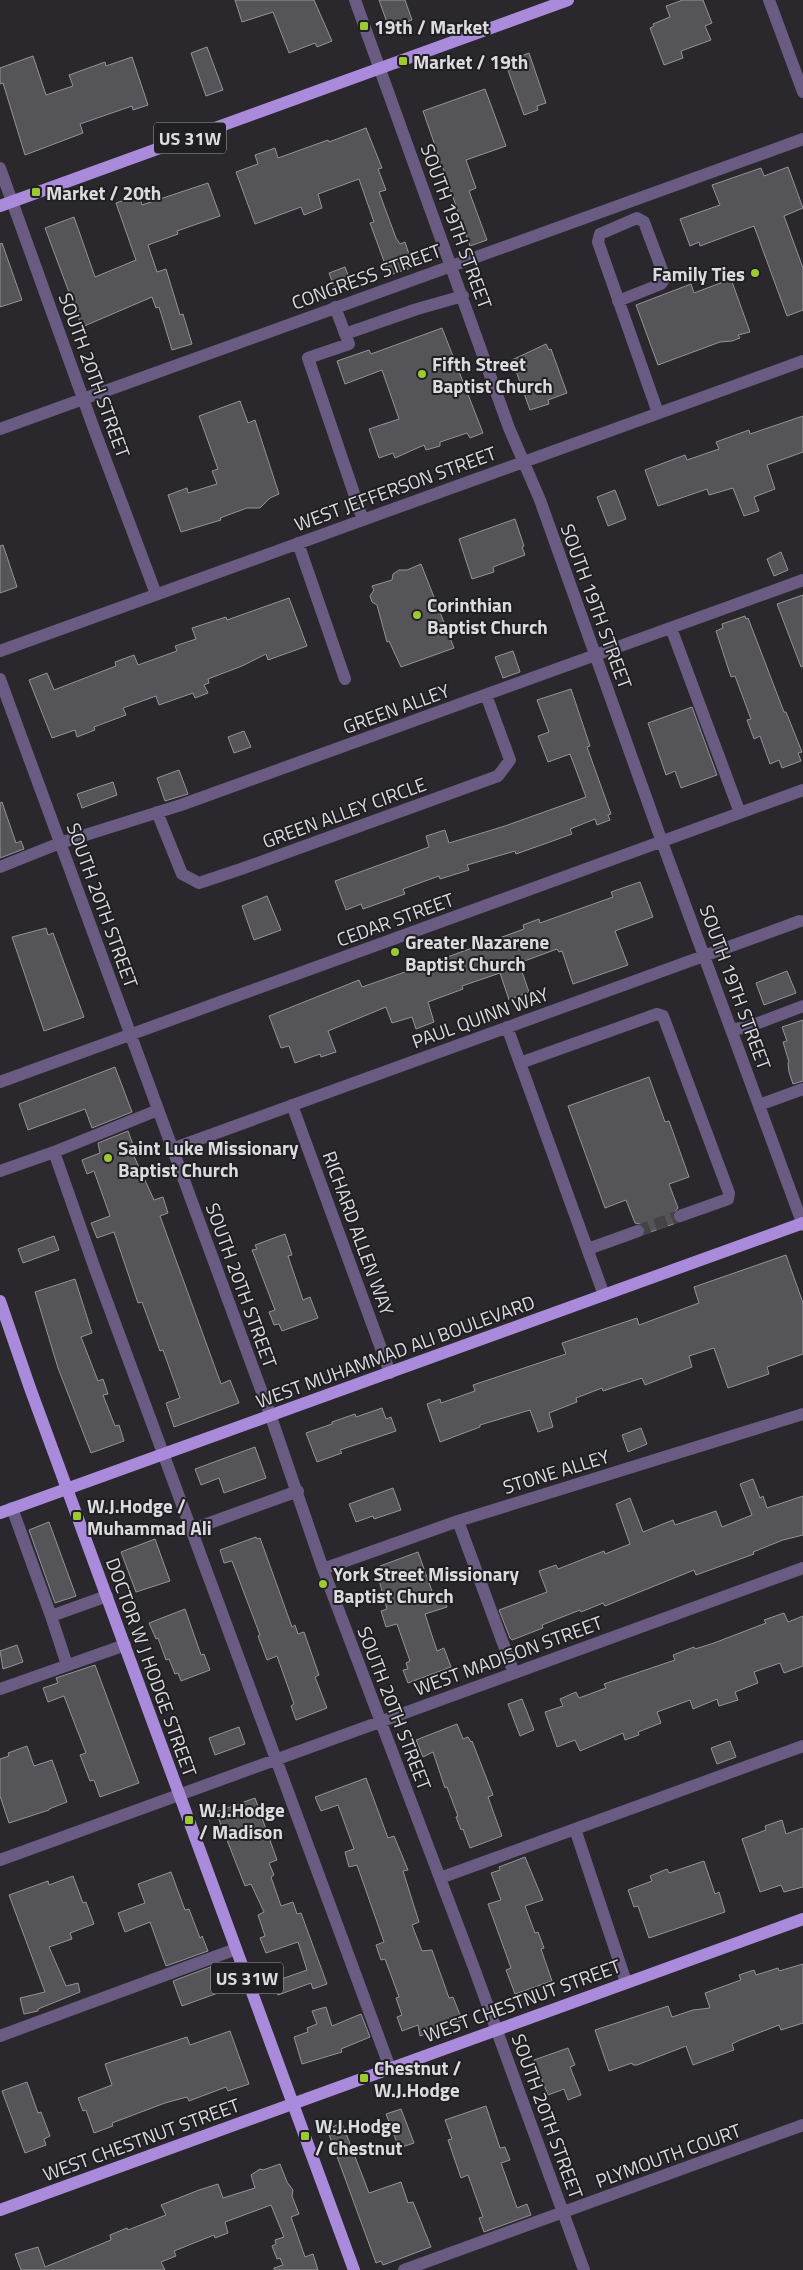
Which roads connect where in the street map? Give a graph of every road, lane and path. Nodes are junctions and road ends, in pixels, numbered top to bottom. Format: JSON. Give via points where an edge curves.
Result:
{"nodes":[{"id":1,"x":355,"y":0,"type":"edge"},
{"id":2,"x":568,"y":0,"type":"edge"},
{"id":3,"x":769,"y":0,"type":"edge"},
{"id":4,"x":380,"y":70,"type":"junction"},
{"id":5,"x":803,"y":92,"type":"edge"},
{"id":6,"x":803,"y":139,"type":"edge"},
{"id":7,"x":0,"y":168,"type":"edge"},
{"id":8,"x":6,"y":203,"type":"edge"},
{"id":9,"x":452,"y":265,"type":"junction"},
{"id":10,"x":463,"y":296,"type":"junction"},
{"id":11,"x":618,"y":301,"type":"junction"},
{"id":12,"x":335,"y":308,"type":"junction"},
{"id":13,"x":345,"y":334,"type":"junction"},
{"id":14,"x":803,"y":361,"type":"edge"},
{"id":15,"x":83,"y":398,"type":"junction"},
{"id":16,"x":658,"y":413,"type":"junction"},
{"id":17,"x":0,"y":429,"type":"edge"},
{"id":18,"x":523,"y":460,"type":"junction"},
{"id":19,"x":363,"y":520,"type":"junction"},
{"id":20,"x":298,"y":543,"type":"junction"},
{"id":21,"x":803,"y":580,"type":"edge"},
{"id":22,"x":156,"y":594,"type":"junction"},
{"id":23,"x":671,"y":628,"type":"junction"},
{"id":24,"x":0,"y":651,"type":"edge"},
{"id":25,"x":594,"y":655,"type":"junction"},
{"id":26,"x":0,"y":679,"type":"edge"},
{"id":27,"x":345,"y":679,"type":"dead end"},
{"id":28,"x":486,"y":695,"type":"junction"},
{"id":29,"x":803,"y":790,"type":"edge"},
{"id":30,"x":157,"y":812,"type":"junction"},
{"id":31,"x":740,"y":813,"type":"junction"},
{"id":32,"x":662,"y":842,"type":"junction"},
{"id":33,"x":60,"y":843,"type":"junction"},
{"id":34,"x":0,"y":867,"type":"edge"},
{"id":35,"x":800,"y":921,"type":"dead end"},
{"id":36,"x":705,"y":955,"type":"junction"},
{"id":37,"x":803,"y":1006,"type":"edge"},
{"id":38,"x":507,"y":1027,"type":"junction"},
{"id":39,"x":731,"y":1029,"type":"junction"},
{"id":40,"x":130,"y":1035,"type":"junction"},
{"id":41,"x":520,"y":1063,"type":"junction"},
{"id":42,"x":0,"y":1082,"type":"edge"},
{"id":43,"x":803,"y":1089,"type":"edge"},
{"id":44,"x":292,"y":1105,"type":"junction"},
{"id":45,"x":759,"y":1105,"type":"junction"},
{"id":46,"x":158,"y":1110,"type":"junction"},
{"id":47,"x":172,"y":1149,"type":"junction"},
{"id":48,"x":54,"y":1152,"type":"junction"},
{"id":49,"x":0,"y":1171,"type":"edge"},
{"id":50,"x":680,"y":1216,"type":"tunnel mouth"},
{"id":51,"x":803,"y":1224,"type":"edge"},
{"id":52,"x":638,"y":1231,"type":"tunnel mouth"},
{"id":53,"x":588,"y":1249,"type":"junction"},
{"id":54,"x":604,"y":1295,"type":"junction"},
{"id":55,"x":0,"y":1301,"type":"edge"},
{"id":56,"x":390,"y":1373,"type":"junction"},
{"id":57,"x":803,"y":1414,"type":"edge"},
{"id":58,"x":271,"y":1417,"type":"junction"},
{"id":59,"x":165,"y":1454,"type":"junction"},
{"id":60,"x":67,"y":1489,"type":"junction"},
{"id":61,"x":298,"y":1491,"type":"junction"},
{"id":62,"x":6,"y":1510,"type":"edge"},
{"id":63,"x":458,"y":1522,"type":"junction"},
{"id":64,"x":193,"y":1529,"type":"junction"},
{"id":65,"x":803,"y":1568,"type":"edge"},
{"id":66,"x":323,"y":1570,"type":"junction"},
{"id":67,"x":107,"y":1596,"type":"junction"},
{"id":68,"x":51,"y":1616,"type":"junction"},
{"id":69,"x":125,"y":1644,"type":"junction"},
{"id":70,"x":67,"y":1665,"type":"junction"},
{"id":71,"x":514,"y":1673,"type":"junction"},
{"id":72,"x":0,"y":1689,"type":"edge"},
{"id":73,"x":380,"y":1722,"type":"junction"},
{"id":74,"x":803,"y":1746,"type":"edge"},
{"id":75,"x":277,"y":1760,"type":"junction"},
{"id":76,"x":180,"y":1795,"type":"junction"},
{"id":77,"x":575,"y":1829,"type":"junction"},
{"id":78,"x":0,"y":1860,"type":"edge"},
{"id":79,"x":440,"y":1878,"type":"junction"},
{"id":80,"x":803,"y":1919,"type":"edge"},
{"id":81,"x":236,"y":1949,"type":"junction"},
{"id":82,"x":626,"y":1982,"type":"junction"},
{"id":83,"x":497,"y":2030,"type":"junction"},
{"id":84,"x":0,"y":2036,"type":"edge"},
{"id":85,"x":390,"y":2068,"type":"junction"},
{"id":86,"x":293,"y":2103,"type":"junction"},
{"id":87,"x":803,"y":2125,"type":"edge"},
{"id":88,"x":0,"y":2210,"type":"edge"},
{"id":89,"x":563,"y":2212,"type":"junction"},
{"id":90,"x":354,"y":2270,"type":"edge"},
{"id":91,"x":404,"y":2270,"type":"edge"},
{"id":92,"x":584,"y":2270,"type":"edge"}],
"edges":[{"from":1,"to":4,"type":"street","name":"SOUTH 19TH STREET"},
{"from":2,"to":4,"type":"main road","number":"US 31W"},
{"from":3,"to":5,"type":"street"},
{"from":4,"to":8,"type":"main road","number":"US 31W"},
{"from":4,"to":9,"type":"street","name":"SOUTH 19TH STREET"},
{"from":6,"to":9,"type":"street","name":"CONGRESS STREET"},
{"from":7,"to":8,"type":"street","name":"SOUTH 20TH STREET"},
{"from":8,"to":15,"type":"street","name":"SOUTH 20TH STREET"},
{"from":9,"to":10,"type":"street","name":"SOUTH 19TH STREET"},
{"from":9,"to":12,"type":"street","name":"CONGRESS STREET"},
{"from":10,"to":13,"type":"street"},
{"from":10,"to":18,"type":"street","name":"SOUTH 19TH STREET"},
{"from":11,"to":11,"type":"street","via":[[598,242],[600,234],[637,218],[644,222],[665,278],[661,284]]},
{"from":11,"to":16,"type":"street"},
{"from":12,"to":13,"type":"street"},
{"from":12,"to":15,"type":"street","name":"CONGRESS STREET"},
{"from":13,"to":19,"type":"street","via":[[349,344],[308,358]]},
{"from":14,"to":16,"type":"street","name":"WEST JEFFERSON STREET"},
{"from":15,"to":17,"type":"street","name":"CONGRESS STREET"},
{"from":15,"to":22,"type":"street","name":"SOUTH 20TH STREET"},
{"from":16,"to":18,"type":"street","name":"WEST JEFFERSON STREET"},
{"from":18,"to":19,"type":"street","name":"WEST JEFFERSON STREET"},
{"from":18,"to":25,"type":"street","name":"SOUTH 19TH STREET"},
{"from":19,"to":20,"type":"street","name":"WEST JEFFERSON STREET"},
{"from":20,"to":22,"type":"street","name":"WEST JEFFERSON STREET"},
{"from":20,"to":27,"type":"street"},
{"from":21,"to":23,"type":"street","name":"GREEN ALLEY"},
{"from":22,"to":24,"type":"street","name":"WEST JEFFERSON STREET"},
{"from":23,"to":25,"type":"street","name":"GREEN ALLEY"},
{"from":23,"to":31,"type":"street"},
{"from":25,"to":28,"type":"street","name":"GREEN ALLEY"},
{"from":25,"to":32,"type":"street","name":"SOUTH 19TH STREET"},
{"from":26,"to":33,"type":"street","name":"SOUTH 20TH STREET"},
{"from":28,"to":30,"type":"street","name":"GREEN ALLEY"},
{"from":28,"to":30,"type":"street","name":"GREEN ALLEY CIRCLE","via":[[510,760],[498,776],[250,865],[199,883],[182,874]]},
{"from":29,"to":31,"type":"street","name":"CEDAR STREET"},
{"from":30,"to":33,"type":"street","name":"GREEN ALLEY"},
{"from":31,"to":32,"type":"street","name":"CEDAR STREET"},
{"from":32,"to":36,"type":"street","name":"SOUTH 19TH STREET"},
{"from":32,"to":40,"type":"street","name":"CEDAR STREET"},
{"from":33,"to":34,"type":"street","name":"GREEN ALLEY"},
{"from":33,"to":40,"type":"street","name":"SOUTH 20TH STREET"},
{"from":35,"to":36,"type":"street","name":"PAUL QUINN WAY"},
{"from":36,"to":38,"type":"street","name":"PAUL QUINN WAY"},
{"from":36,"to":39,"type":"street","name":"SOUTH 19TH STREET"},
{"from":37,"to":39,"type":"street","via":[[745,1028]]},
{"from":38,"to":41,"type":"street"},
{"from":38,"to":44,"type":"street","name":"PAUL QUINN WAY"},
{"from":39,"to":45,"type":"street","name":"SOUTH 19TH STREET"},
{"from":40,"to":42,"type":"street","name":"CEDAR STREET"},
{"from":40,"to":46,"type":"street","name":"SOUTH 20TH STREET"},
{"from":41,"to":50,"type":"street","via":[[658,1014],[663,1016],[729,1193],[728,1199]]},
{"from":41,"to":53,"type":"street"},
{"from":43,"to":45,"type":"street"},
{"from":44,"to":47,"type":"street","name":"PAUL QUINN WAY"},
{"from":44,"to":56,"type":"street","name":"RICHARD ALLEN WAY"},
{"from":45,"to":51,"type":"street","name":"SOUTH 19TH STREET"},
{"from":46,"to":47,"type":"street","name":"SOUTH 20TH STREET"},
{"from":46,"to":48,"type":"street"},
{"from":47,"to":58,"type":"street","name":"SOUTH 20TH STREET"},
{"from":48,"to":49,"type":"street"},
{"from":48,"to":59,"type":"street"},
{"from":51,"to":54,"type":"main road","name":"WEST MUHAMMAD ALI BOULEVARD"},
{"from":52,"to":53,"type":"street"},
{"from":53,"to":54,"type":"street"},
{"from":54,"to":56,"type":"main road","name":"WEST MUHAMMAD ALI BOULEVARD"},
{"from":55,"to":60,"type":"main road","name":"DOCTOR W J HODGE STREET","number":"US 31W"},
{"from":56,"to":58,"type":"main road","name":"WEST MUHAMMAD ALI BOULEVARD"},
{"from":57,"to":63,"type":"street","name":"STONE ALLEY"},
{"from":58,"to":59,"type":"main road","name":"WEST MUHAMMAD ALI BOULEVARD"},
{"from":58,"to":61,"type":"street","name":"SOUTH 20TH STREET"},
{"from":59,"to":60,"type":"main road","name":"WEST MUHAMMAD ALI BOULEVARD"},
{"from":59,"to":64,"type":"street"},
{"from":60,"to":62,"type":"main road","name":"WEST MUHAMMAD ALI BOULEVARD"},
{"from":60,"to":67,"type":"main road","name":"DOCTOR W J HODGE STREET","number":"US 31W"},
{"from":61,"to":64,"type":"street"},
{"from":61,"to":66,"type":"street","name":"SOUTH 20TH STREET"},
{"from":62,"to":68,"type":"street"},
{"from":63,"to":66,"type":"street","name":"STONE ALLEY"},
{"from":63,"to":71,"type":"street"},
{"from":64,"to":75,"type":"street"},
{"from":65,"to":71,"type":"street","name":"WEST MADISON STREET"},
{"from":66,"to":73,"type":"street","name":"SOUTH 20TH STREET"},
{"from":67,"to":68,"type":"street"},
{"from":67,"to":69,"type":"main road","name":"DOCTOR W J HODGE STREET","number":"US 31W"},
{"from":68,"to":70,"type":"street"},
{"from":69,"to":70,"type":"street"},
{"from":69,"to":76,"type":"main road","name":"DOCTOR W J HODGE STREET","number":"US 31W"},
{"from":70,"to":72,"type":"street"},
{"from":71,"to":73,"type":"street","name":"WEST MADISON STREET"},
{"from":73,"to":75,"type":"street","name":"WEST MADISON STREET"},
{"from":73,"to":79,"type":"street","name":"SOUTH 20TH STREET"},
{"from":74,"to":77,"type":"street"},
{"from":75,"to":76,"type":"street","name":"WEST MADISON STREET"},
{"from":75,"to":85,"type":"street"},
{"from":76,"to":78,"type":"street","name":"WEST MADISON STREET"},
{"from":76,"to":81,"type":"main road","name":"DOCTOR W J HODGE STREET","number":"US 31W"},
{"from":77,"to":79,"type":"street"},
{"from":77,"to":82,"type":"street"},
{"from":79,"to":83,"type":"street","name":"SOUTH 20TH STREET"},
{"from":80,"to":82,"type":"main road","name":"WEST CHESTNUT STREET"},
{"from":81,"to":84,"type":"street"},
{"from":81,"to":86,"type":"main road","name":"DOCTOR W J HODGE STREET","number":"US 31W"},
{"from":82,"to":83,"type":"main road","name":"WEST CHESTNUT STREET"},
{"from":83,"to":85,"type":"main road","name":"WEST CHESTNUT STREET"},
{"from":83,"to":89,"type":"street","name":"SOUTH 20TH STREET"},
{"from":85,"to":86,"type":"main road","name":"WEST CHESTNUT STREET"},
{"from":86,"to":88,"type":"main road","name":"WEST CHESTNUT STREET"},
{"from":86,"to":90,"type":"main road","name":"DOCTOR W J HODGE STREET","number":"US 31W"},
{"from":87,"to":89,"type":"street","name":"PLYMOUTH COURT"},
{"from":89,"to":91,"type":"street","name":"PLYMOUTH COURT"},
{"from":89,"to":92,"type":"street","name":"SOUTH 20TH STREET"}]}
